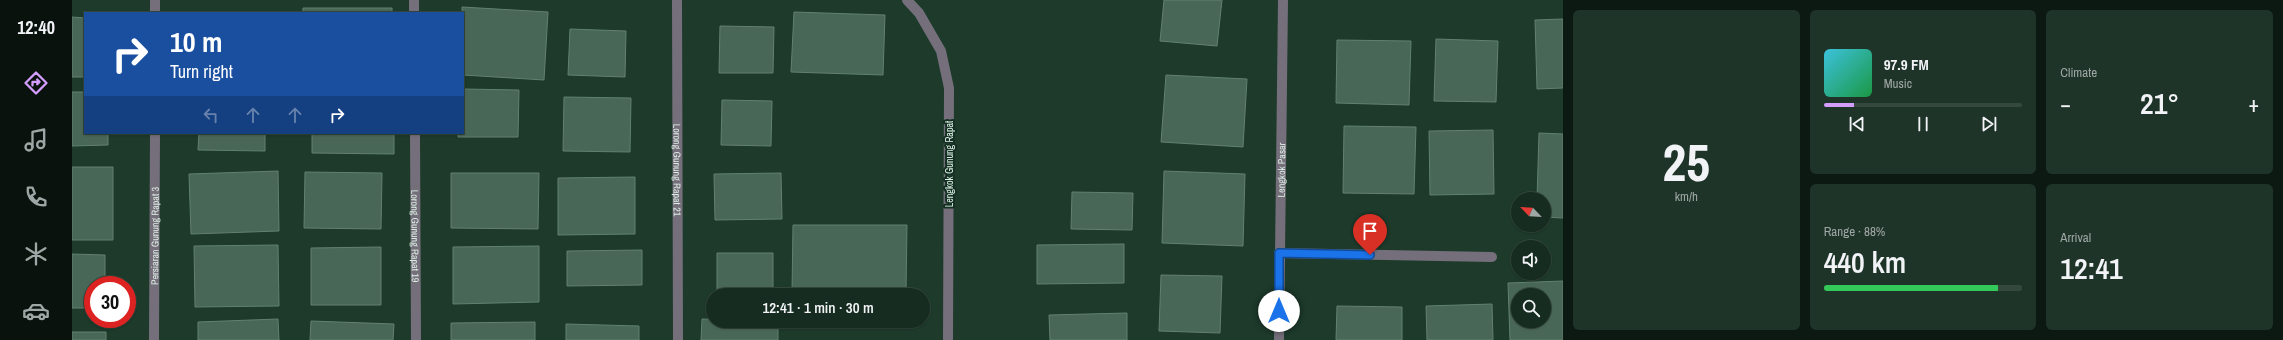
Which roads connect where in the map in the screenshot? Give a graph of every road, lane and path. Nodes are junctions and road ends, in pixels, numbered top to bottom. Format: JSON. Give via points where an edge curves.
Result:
{"nodes":[{"id":1,"x":155,"y":0,"type":"edge"},
{"id":2,"x":414,"y":0,"type":"edge"},
{"id":3,"x":677,"y":0,"type":"edge"},
{"id":4,"x":907,"y":0,"type":"edge"},
{"id":5,"x":1283,"y":0,"type":"edge"},
{"id":6,"x":155,"y":12,"type":"edge"},
{"id":7,"x":414,"y":12,"type":"edge"},
{"id":8,"x":155,"y":134,"type":"edge"},
{"id":9,"x":415,"y":134,"type":"edge"},
{"id":10,"x":1279,"y":253,"type":"junction"},
{"id":11,"x":1492,"y":257,"type":"dead end"},
{"id":12,"x":154,"y":340,"type":"edge"},
{"id":13,"x":416,"y":340,"type":"edge"},
{"id":14,"x":678,"y":340,"type":"edge"},
{"id":15,"x":948,"y":340,"type":"edge"},
{"id":16,"x":1279,"y":340,"type":"edge"}],
"edges":[{"from":1,"to":6,"type":"street"},
{"from":2,"to":7,"type":"street"},
{"from":3,"to":14,"type":"street","name":"Lorong Gunung Rapat 21"},
{"from":4,"to":15,"type":"street","name":"Lengkok Gunung Rapat","via":[[919,13],[941,51],[949,88]]},
{"from":5,"to":10,"type":"street","name":"Lengkok Pasar"},
{"from":8,"to":12,"type":"street","name":"Persiaran Gunung Rapat 3"},
{"from":9,"to":13,"type":"street","name":"Lorong Gunung Rapat 19"},
{"from":10,"to":11,"type":"street"},
{"from":10,"to":16,"type":"street","name":"Lengkok Pasar"}]}
